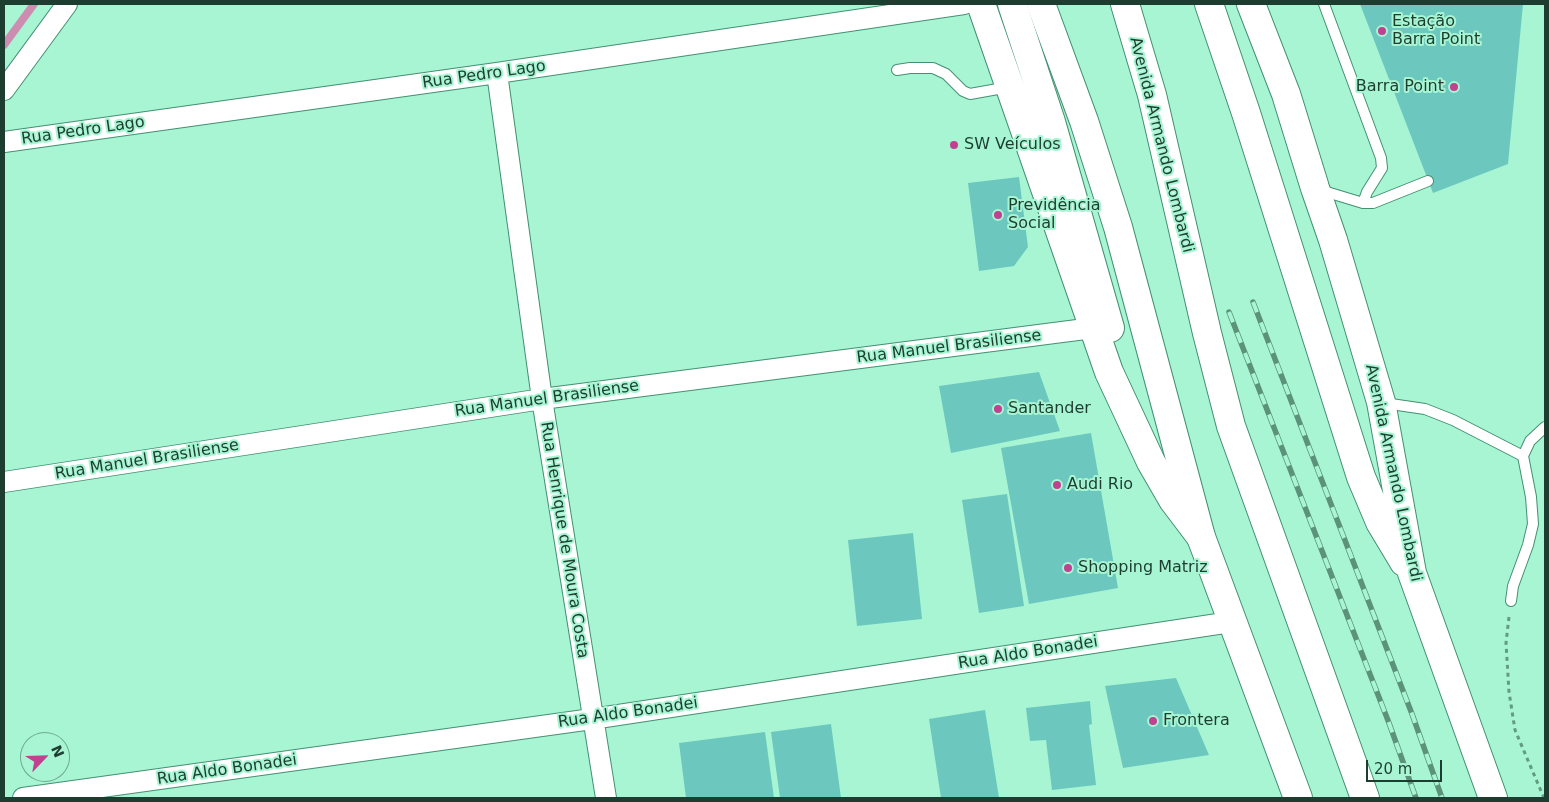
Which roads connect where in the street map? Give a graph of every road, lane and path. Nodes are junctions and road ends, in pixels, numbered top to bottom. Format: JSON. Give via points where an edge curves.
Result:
{"nodes":[{"id":1,"x":67,"y":4,"type":"edge"},
{"id":2,"x":964,"y":4,"type":"edge"},
{"id":3,"x":981,"y":4,"type":"edge"},
{"id":4,"x":1012,"y":4,"type":"edge"},
{"id":5,"x":1041,"y":4,"type":"edge"},
{"id":6,"x":1125,"y":4,"type":"edge"},
{"id":7,"x":1209,"y":4,"type":"edge"},
{"id":8,"x":1252,"y":4,"type":"edge"},
{"id":9,"x":1324,"y":4,"type":"edge"},
{"id":10,"x":897,"y":70,"type":"dead end"},
{"id":11,"x":496,"y":73,"type":"junction"},
{"id":12,"x":1010,"y":87,"type":"junction"},
{"id":13,"x":4,"y":90,"type":"edge"},
{"id":14,"x":4,"y":142,"type":"edge"},
{"id":15,"x":1428,"y":181,"type":"dead end"},
{"id":16,"x":1314,"y":188,"type":"junction"},
{"id":17,"x":1363,"y":202,"type":"junction"},
{"id":18,"x":1092,"y":328,"type":"junction"},
{"id":19,"x":542,"y":399,"type":"junction"},
{"id":20,"x":1380,"y":402,"type":"junction"},
{"id":21,"x":1133,"y":424,"type":"junction"},
{"id":22,"x":1545,"y":427,"type":"edge"},
{"id":23,"x":1523,"y":456,"type":"junction"},
{"id":24,"x":4,"y":482,"type":"edge"},
{"id":25,"x":1201,"y":537,"type":"junction"},
{"id":26,"x":1412,"y":573,"type":"junction"},
{"id":27,"x":1511,"y":601,"type":"joint"},
{"id":28,"x":1231,"y":622,"type":"junction"},
{"id":29,"x":592,"y":719,"type":"junction"},
{"id":30,"x":23,"y":798,"type":"edge"},
{"id":31,"x":606,"y":798,"type":"edge"},
{"id":32,"x":1298,"y":798,"type":"edge"},
{"id":33,"x":1365,"y":798,"type":"edge"},
{"id":34,"x":1493,"y":798,"type":"edge"},
{"id":35,"x":1544,"y":798,"type":"edge"}],
"edges":[{"from":1,"to":13,"type":"street"},
{"from":2,"to":11,"type":"street","name":"Rua Pedro Lago"},
{"from":3,"to":12,"type":"main road"},
{"from":4,"to":21,"type":"main road","via":[[1051,122],[1097,280]]},
{"from":5,"to":25,"type":"main road","via":[[1118,227]]},
{"from":6,"to":33,"type":"main road","name":"Avenida Armando Lombardi","via":[[1152,95],[1231,426]]},
{"from":7,"to":26,"type":"main road","via":[[1361,477],[1380,522]]},
{"from":8,"to":16,"type":"main road","name":"Avenida Armando Lombardi","via":[[1286,94]]},
{"from":9,"to":17,"type":"lane","via":[[1381,158],[1382,168]]},
{"from":10,"to":12,"type":"lane","via":[[933,68],[946,74],[970,94]]},
{"from":11,"to":14,"type":"street","name":"Rua Pedro Lago"},
{"from":11,"to":19,"type":"street","name":"Rua Henrique de Moura Costa"},
{"from":12,"to":18,"type":"main road"},
{"from":15,"to":17,"type":"lane","via":[[1373,203]]},
{"from":16,"to":17,"type":"lane"},
{"from":16,"to":20,"type":"main road","name":"Avenida Armando Lombardi","via":[[1333,240]]},
{"from":18,"to":19,"type":"street","name":"Rua Manuel Brasiliense"},
{"from":18,"to":21,"type":"main road"},
{"from":19,"to":24,"type":"street","name":"Rua Manuel Brasiliense"},
{"from":19,"to":29,"type":"street","name":"Rua Henrique de Moura Costa"},
{"from":20,"to":23,"type":"lane","via":[[1425,409]]},
{"from":20,"to":26,"type":"main road","name":"Avenida Armando Lombardi"},
{"from":21,"to":25,"type":"main road","via":[[1150,462]]},
{"from":22,"to":23,"type":"lane","via":[[1530,441]]},
{"from":23,"to":27,"type":"lane","via":[[1533,524]]},
{"from":25,"to":28,"type":"main road"},
{"from":26,"to":34,"type":"main road","name":"Avenida Armando Lombardi"},
{"from":27,"to":35,"type":"path","via":[[1506,643],[1515,730]]},
{"from":28,"to":29,"type":"street","name":"Rua Aldo Bonadei"},
{"from":28,"to":32,"type":"main road"},
{"from":29,"to":30,"type":"street","name":"Rua Aldo Bonadei"},
{"from":29,"to":31,"type":"street","name":"Rua Henrique de Moura Costa"}]}
